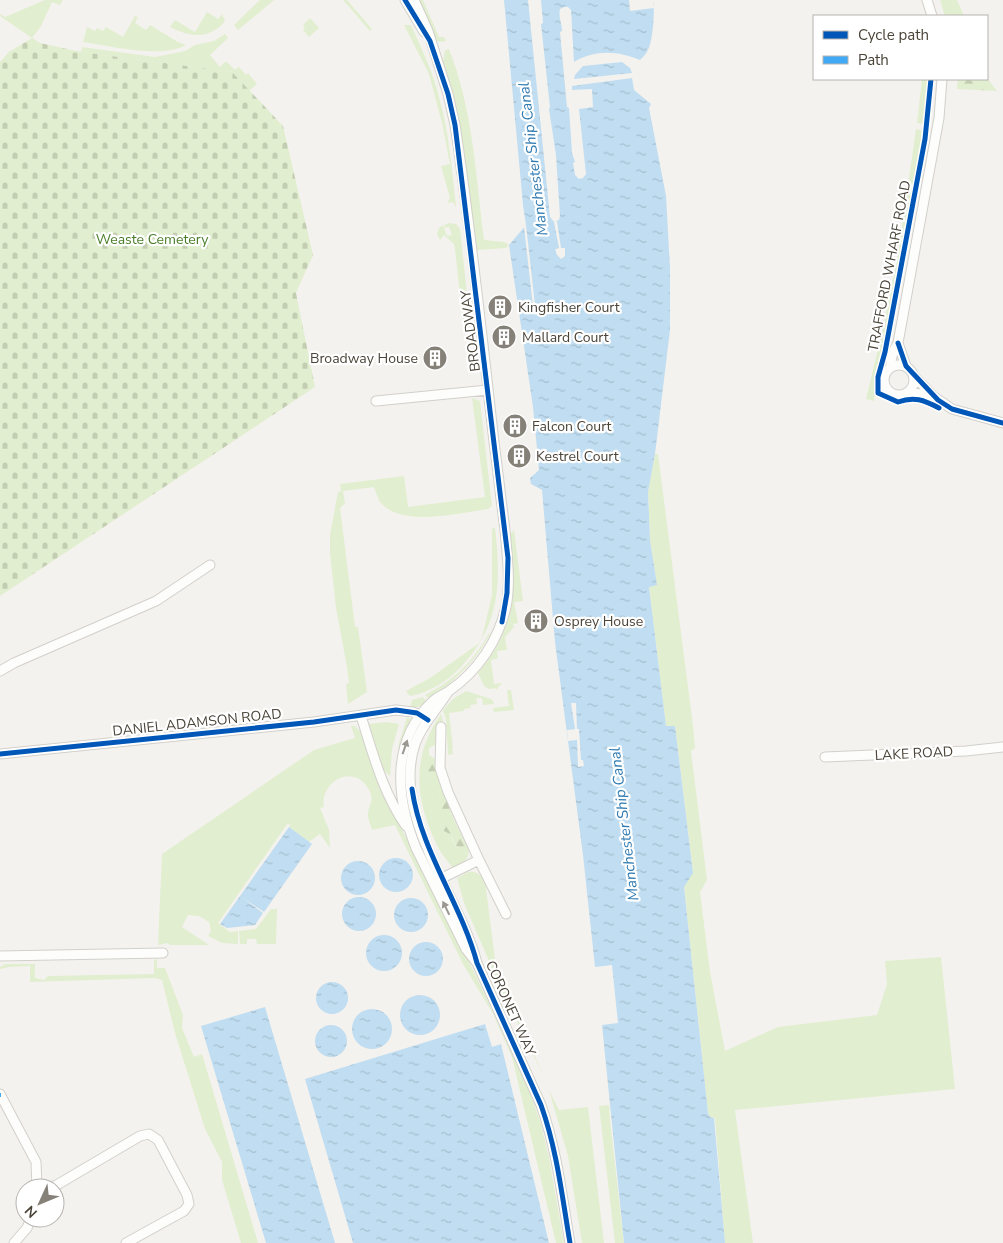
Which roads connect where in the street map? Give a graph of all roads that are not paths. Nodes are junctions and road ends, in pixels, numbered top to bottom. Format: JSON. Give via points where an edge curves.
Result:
{"nodes":[{"id":1,"x":405,"y":0,"type":"edge"},
{"id":2,"x":409,"y":0,"type":"edge"},
{"id":3,"x":414,"y":0,"type":"edge"},
{"id":4,"x":927,"y":0,"type":"edge"},
{"id":5,"x":932,"y":15,"type":"edge"},
{"id":6,"x":418,"y":22,"type":"junction"},
{"id":7,"x":430,"y":40,"type":"junction"},
{"id":8,"x":942,"y":80,"type":"edge"},
{"id":9,"x":898,"y":343,"type":"junction"},
{"id":10,"x":906,"y":366,"type":"junction"},
{"id":11,"x":891,"y":367,"type":"junction"},
{"id":12,"x":914,"y":376,"type":"junction"},
{"id":13,"x":488,"y":390,"type":"junction"},
{"id":14,"x":908,"y":392,"type":"junction"},
{"id":15,"x":933,"y":396,"type":"junction"},
{"id":16,"x":376,"y":401,"type":"dead end"},
{"id":17,"x":1003,"y":423,"type":"edge"},
{"id":18,"x":210,"y":565,"type":"dead end"},
{"id":19,"x":0,"y":671,"type":"edge"},
{"id":20,"x":448,"y":692,"type":"joint"},
{"id":21,"x":361,"y":716,"type":"junction"},
{"id":22,"x":424,"y":717,"type":"junction"},
{"id":23,"x":441,"y":727,"type":"dead end"},
{"id":24,"x":1003,"y":747,"type":"edge"},
{"id":25,"x":0,"y":754,"type":"edge"},
{"id":26,"x":825,"y":757,"type":"dead end"},
{"id":27,"x":410,"y":766,"type":"junction"},
{"id":28,"x":381,"y":778,"type":"junction"},
{"id":29,"x":399,"y":781,"type":"junction"},
{"id":30,"x":410,"y":832,"type":"junction"},
{"id":31,"x":479,"y":860,"type":"junction"},
{"id":32,"x":438,"y":880,"type":"junction"},
{"id":33,"x":506,"y":914,"type":"dead end"},
{"id":34,"x":163,"y":953,"type":"dead end"},
{"id":35,"x":0,"y":956,"type":"edge"},
{"id":36,"x":0,"y":1095,"type":"edge"},
{"id":37,"x":37,"y":1178,"type":"edge"},
{"id":38,"x":65,"y":1180,"type":"edge"},
{"id":39,"x":26,"y":1228,"type":"edge"},
{"id":40,"x":14,"y":1243,"type":"edge"},
{"id":41,"x":126,"y":1243,"type":"edge"},
{"id":42,"x":570,"y":1243,"type":"edge"}],
"edges":[{"from":1,"to":6,"type":"street","name":"BROADWAY"},
{"from":2,"to":6,"type":"street","name":"BROADWAY","via":[[419,17]]},
{"from":3,"to":7,"type":"street","name":"BROADWAY"},
{"from":4,"to":5,"type":"street"},
{"from":6,"to":7,"type":"street","name":"BROADWAY"},
{"from":7,"to":13,"type":"street","name":"BROADWAY","via":[[456,125]]},
{"from":8,"to":9,"type":"street","name":"TRAFFORD WHARF ROAD","via":[[939,118]]},
{"from":9,"to":10,"type":"street","name":"TRAFFORD WHARF ROAD"},
{"from":9,"to":11,"type":"street","name":"TRAFFORD WHARF ROAD","via":[[893,351]]},
{"from":10,"to":11,"type":"street"},
{"from":10,"to":12,"type":"street"},
{"from":11,"to":14,"type":"street","via":[[884,379],[886,388],[898,395]]},
{"from":12,"to":14,"type":"street"},
{"from":12,"to":15,"type":"street"},
{"from":13,"to":16,"type":"street"},
{"from":13,"to":20,"type":"street","name":"BROADWAY","via":[[508,558],[506,606],[482,659]]},
{"from":14,"to":15,"type":"street"},
{"from":15,"to":17,"type":"street","via":[[952,409]]},
{"from":18,"to":19,"type":"street","via":[[156,601]]},
{"from":20,"to":22,"type":"street","name":"CORONET WAY","via":[[439,696]]},
{"from":21,"to":22,"type":"street","name":"DANIEL ADAMSON ROAD","via":[[396,710]]},
{"from":21,"to":25,"type":"street","name":"DANIEL ADAMSON ROAD"},
{"from":21,"to":28,"type":"street"},
{"from":22,"to":27,"type":"street","name":"CORONET WAY"},
{"from":29,"to":22,"type":"street","name":"CORONET WAY","one_way":true,"via":[[403,751]]},
{"from":23,"to":31,"type":"street","via":[[440,768]]},
{"from":24,"to":26,"type":"street","name":"LAKE ROAD"},
{"from":27,"to":29,"type":"street"},
{"from":27,"to":32,"type":"street","name":"CORONET WAY","via":[[414,809]]},
{"from":28,"to":29,"type":"street"},
{"from":28,"to":30,"type":"street","via":[[399,817]]},
{"from":29,"to":30,"type":"street","name":"CORONET WAY"},
{"from":30,"to":32,"type":"street","name":"CORONET WAY"},
{"from":31,"to":32,"type":"street"},
{"from":31,"to":33,"type":"street"},
{"from":32,"to":42,"type":"street","name":"CORONET WAY","via":[[472,944],[477,963],[533,1084],[558,1165]]},
{"from":34,"to":35,"type":"street"},
{"from":36,"to":37,"type":"street","via":[[36,1162]]},
{"from":38,"to":41,"type":"street","via":[[140,1136],[149,1134],[158,1140],[189,1204],[184,1211]]},
{"from":39,"to":40,"type":"street"}]}
